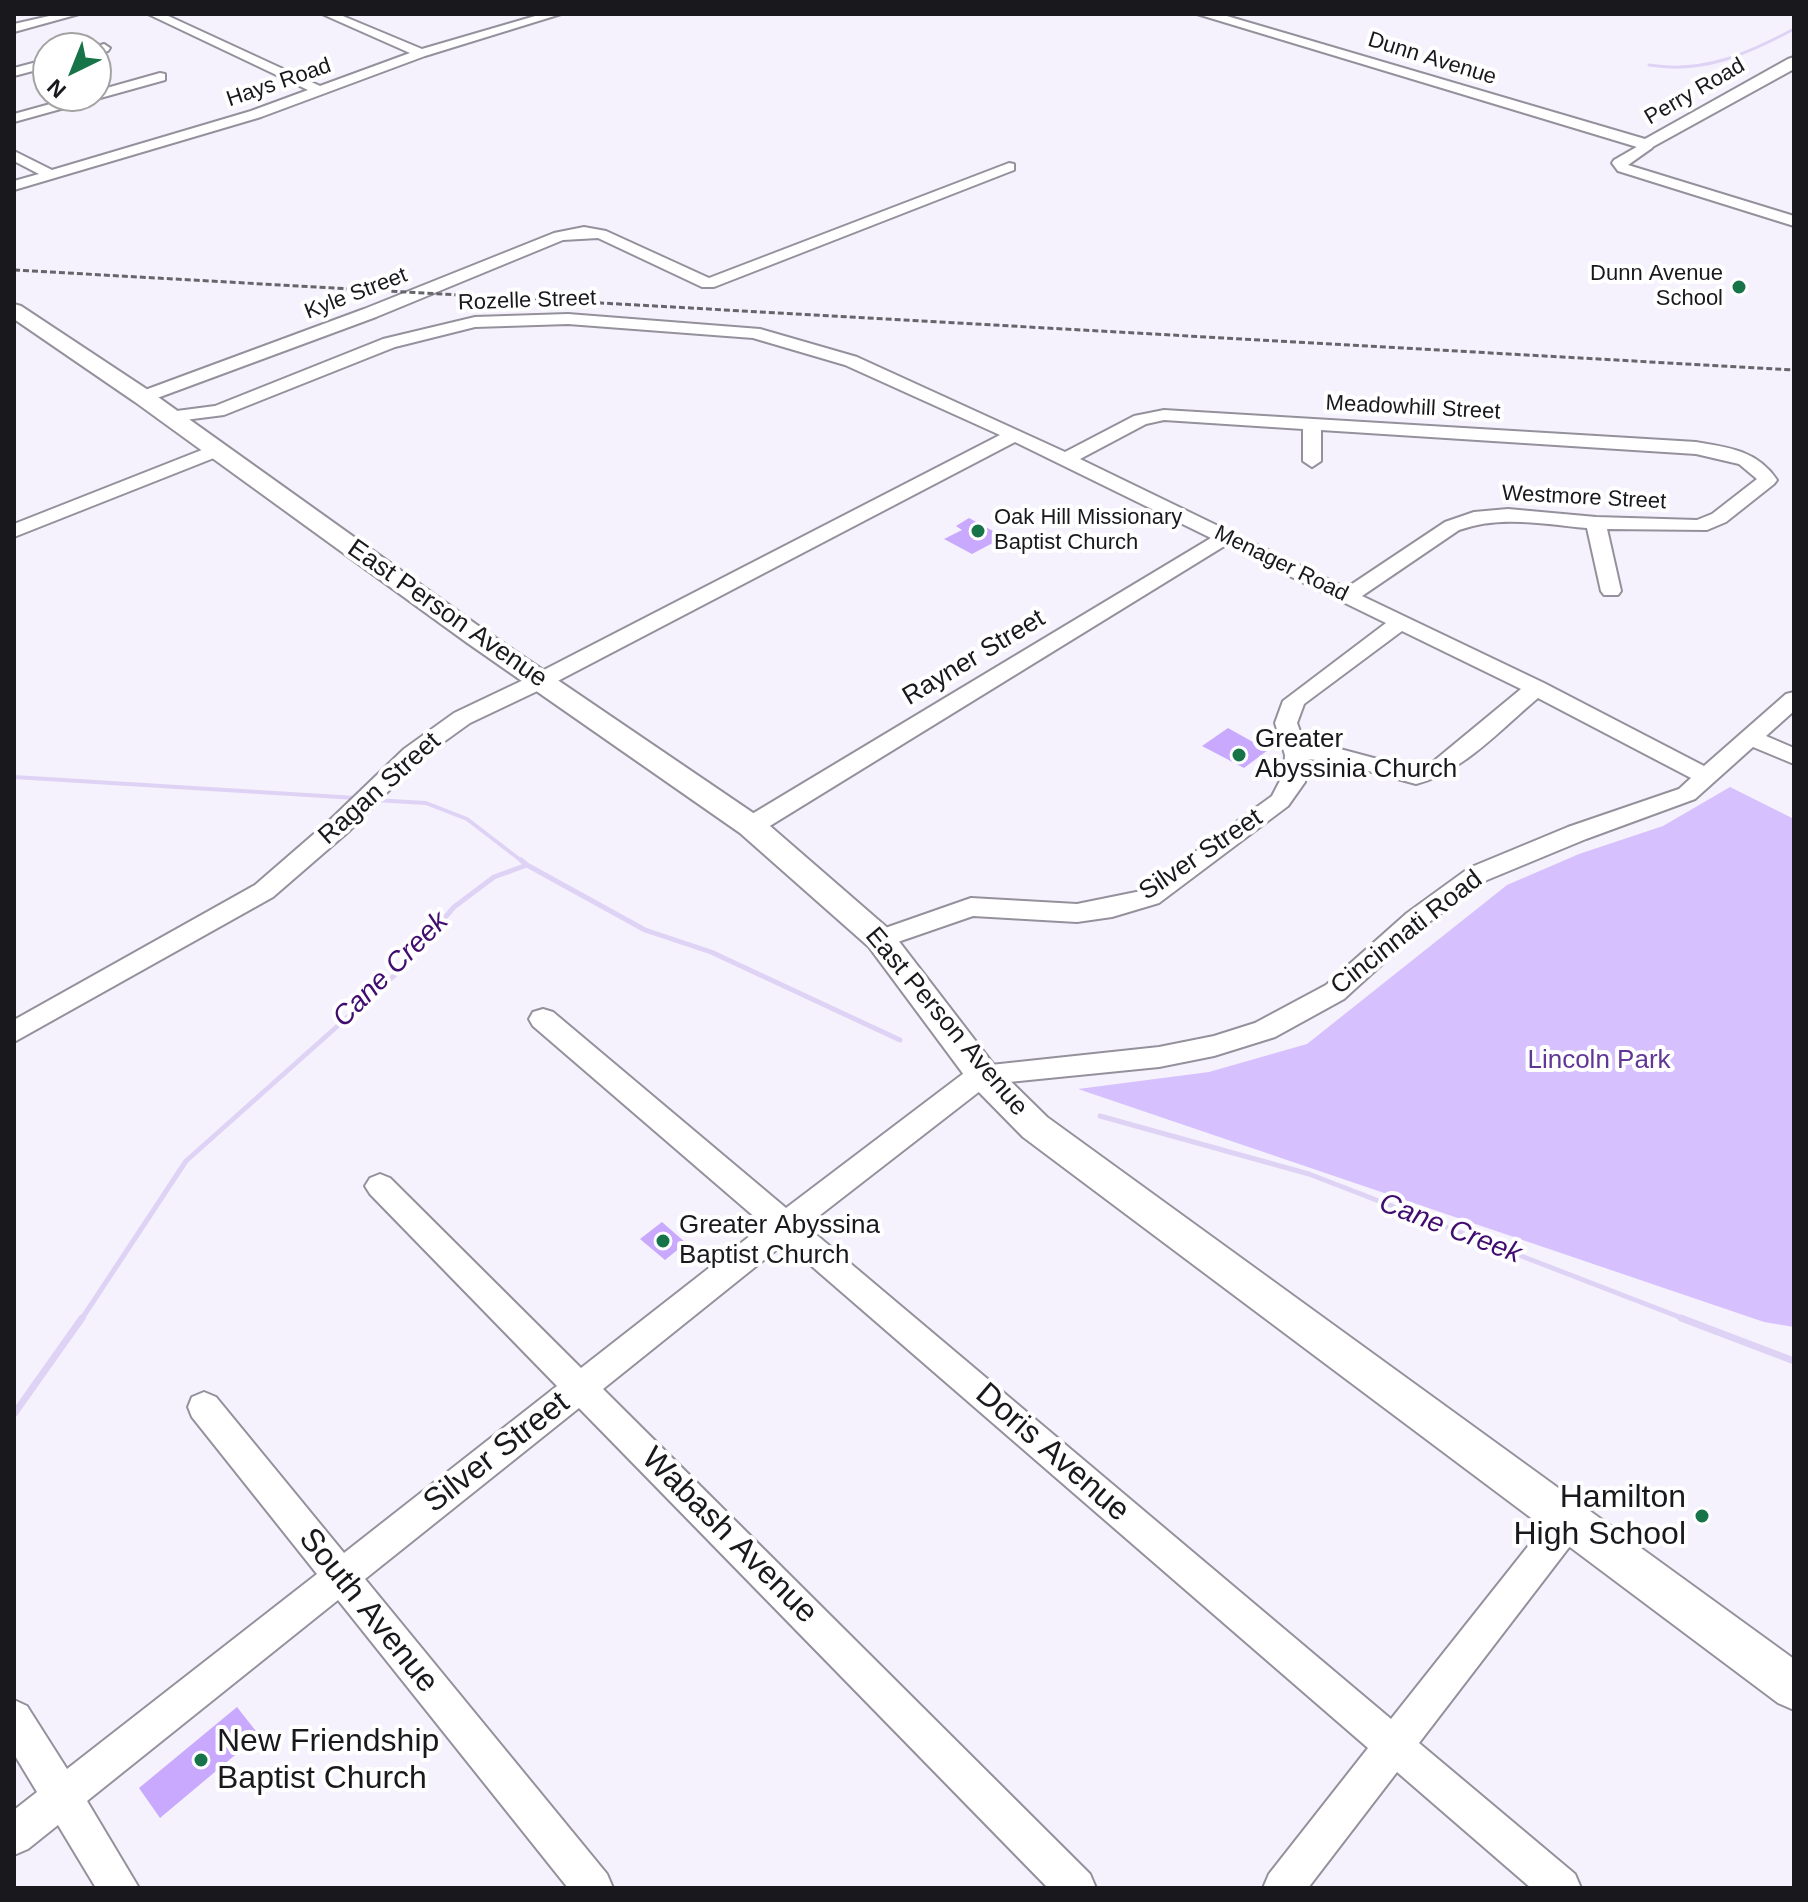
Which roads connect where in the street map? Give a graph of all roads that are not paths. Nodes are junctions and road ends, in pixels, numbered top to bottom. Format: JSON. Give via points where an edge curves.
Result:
{"nodes":[{"id":1,"x":73,"y":14,"type":"edge"},
{"id":2,"x":154,"y":14,"type":"edge"},
{"id":3,"x":328,"y":14,"type":"edge"},
{"id":4,"x":555,"y":14,"type":"edge"},
{"id":5,"x":1204,"y":14,"type":"edge"},
{"id":6,"x":492,"y":18,"type":"dead end"},
{"id":7,"x":513,"y":26,"type":"junction"},
{"id":8,"x":14,"y":28,"type":"edge"},
{"id":9,"x":421,"y":53,"type":"junction"},
{"id":10,"x":1794,"y":62,"type":"edge"},
{"id":11,"x":160,"y":77,"type":"dead end"},
{"id":12,"x":112,"y":91,"type":"edge"},
{"id":13,"x":320,"y":91,"type":"junction"},
{"id":14,"x":36,"y":112,"type":"edge"},
{"id":15,"x":1695,"y":117,"type":"junction"},
{"id":16,"x":14,"y":118,"type":"edge"},
{"id":17,"x":1591,"y":129,"type":"junction"},
{"id":18,"x":1647,"y":145,"type":"junction"},
{"id":19,"x":14,"y":155,"type":"edge"},
{"id":20,"x":1009,"y":167,"type":"dead end"},
{"id":21,"x":51,"y":175,"type":"junction"},
{"id":22,"x":14,"y":186,"type":"edge"},
{"id":23,"x":1794,"y":221,"type":"edge"},
{"id":24,"x":14,"y":310,"type":"edge"},
{"id":25,"x":851,"y":361,"type":"joint"},
{"id":26,"x":143,"y":397,"type":"junction"},
{"id":27,"x":169,"y":417,"type":"junction"},
{"id":28,"x":1312,"y":426,"type":"junction"},
{"id":29,"x":1015,"y":435,"type":"junction"},
{"id":30,"x":217,"y":450,"type":"junction"},
{"id":31,"x":1066,"y":459,"type":"junction"},
{"id":32,"x":1312,"y":461,"type":"dead end"},
{"id":33,"x":1763,"y":470,"type":"joint"},
{"id":34,"x":1596,"y":523,"type":"junction"},
{"id":35,"x":14,"y":531,"type":"edge"},
{"id":36,"x":1226,"y":537,"type":"junction"},
{"id":37,"x":1611,"y":591,"type":"dead end"},
{"id":38,"x":1348,"y":596,"type":"junction"},
{"id":39,"x":1401,"y":622,"type":"junction"},
{"id":40,"x":542,"y":680,"type":"junction"},
{"id":41,"x":1536,"y":688,"type":"junction"},
{"id":42,"x":1794,"y":699,"type":"edge"},
{"id":43,"x":1752,"y":738,"type":"junction"},
{"id":44,"x":1298,"y":751,"type":"junction"},
{"id":45,"x":1794,"y":757,"type":"edge"},
{"id":46,"x":1707,"y":777,"type":"junction"},
{"id":47,"x":751,"y":826,"type":"junction"},
{"id":48,"x":880,"y":939,"type":"junction"},
{"id":49,"x":543,"y":1019,"type":"dead end"},
{"id":50,"x":14,"y":1032,"type":"edge"},
{"id":51,"x":982,"y":1074,"type":"junction"},
{"id":52,"x":380,"y":1186,"type":"dead end"},
{"id":53,"x":786,"y":1225,"type":"junction"},
{"id":54,"x":582,"y":1387,"type":"junction"},
{"id":55,"x":204,"y":1407,"type":"dead end"},
{"id":56,"x":1568,"y":1522,"type":"junction"},
{"id":57,"x":340,"y":1577,"type":"junction"},
{"id":58,"x":1794,"y":1687,"type":"edge"},
{"id":59,"x":14,"y":1719,"type":"edge"},
{"id":60,"x":1393,"y":1746,"type":"junction"},
{"id":61,"x":62,"y":1797,"type":"junction"},
{"id":62,"x":14,"y":1835,"type":"edge"},
{"id":63,"x":119,"y":1888,"type":"edge"},
{"id":64,"x":593,"y":1888,"type":"edge"},
{"id":65,"x":1076,"y":1888,"type":"edge"},
{"id":66,"x":1283,"y":1888,"type":"edge"},
{"id":67,"x":1561,"y":1888,"type":"edge"}],
"edges":[{"from":1,"to":8,"type":"street"},
{"from":2,"to":13,"type":"street"},
{"from":3,"to":9,"type":"street"},
{"from":4,"to":7,"type":"street","name":"Hays Road"},
{"from":5,"to":17,"type":"main road","name":"Dunn Avenue"},
{"from":6,"to":7,"type":"street"},
{"from":7,"to":9,"type":"street","name":"Hays Road"},
{"from":9,"to":13,"type":"street","name":"Hays Road"},
{"from":10,"to":15,"type":"main road","name":"Perry Road"},
{"from":11,"to":12,"type":"street"},
{"from":13,"to":21,"type":"street","name":"Hays Road"},
{"from":14,"to":16,"type":"street"},
{"from":15,"to":17,"type":"main road","via":[[1655,131]]},
{"from":15,"to":18,"type":"main road","name":"Perry Road"},
{"from":17,"to":18,"type":"main road","name":"Dunn Avenue"},
{"from":18,"to":23,"type":"street","name":"Perry Road","via":[[1619,163],[1632,172]]},
{"from":19,"to":21,"type":"street"},
{"from":20,"to":26,"type":"street","name":"Kyle Street","via":[[708,284],[601,234],[559,236]]},
{"from":21,"to":22,"type":"street","name":"Hays Road"},
{"from":24,"to":26,"type":"main road","name":"East Person Avenue"},
{"from":25,"to":27,"type":"street","name":"Rozelle Street","via":[[754,333],[568,319],[475,322],[389,343],[218,411]]},
{"from":25,"to":29,"type":"street","name":"Menager Road"},
{"from":26,"to":27,"type":"main road","name":"East Person Avenue"},
{"from":27,"to":30,"type":"main road","name":"East Person Avenue"},
{"from":28,"to":31,"type":"street","name":"Meadowhill Street","via":[[1164,415],[1140,420]]},
{"from":28,"to":32,"type":"street"},
{"from":28,"to":33,"type":"street","name":"Meadowhill Street","via":[[1696,448],[1729,454]]},
{"from":29,"to":31,"type":"street","name":"Menager Road"},
{"from":29,"to":40,"type":"street","name":"Ragan Street"},
{"from":30,"to":35,"type":"street"},
{"from":30,"to":40,"type":"main road","name":"East Person Avenue"},
{"from":31,"to":36,"type":"street","name":"Menager Road"},
{"from":33,"to":34,"type":"street","name":"Westmore Street","via":[[1767,480],[1719,518],[1700,526]]},
{"from":34,"to":37,"type":"street"},
{"from":34,"to":38,"type":"street","name":"Westmore Street","via":[[1508,515],[1474,518],[1452,526]]},
{"from":36,"to":38,"type":"street","name":"Menager Road"},
{"from":36,"to":47,"type":"street","name":"Rayner Street"},
{"from":38,"to":39,"type":"street","name":"Menager Road"},
{"from":39,"to":41,"type":"street","name":"Menager Road"},
{"from":39,"to":44,"type":"street","via":[[1294,701],[1286,723]]},
{"from":40,"to":47,"type":"main road","name":"East Person Avenue"},
{"from":40,"to":50,"type":"street","name":"Ragan Street","via":[[462,718],[400,766],[264,891]]},
{"from":41,"to":44,"type":"street","via":[[1437,770],[1416,777],[1340,756]]},
{"from":41,"to":46,"type":"street","name":"Menager Road"},
{"from":42,"to":43,"type":"street","name":"Cincinnati Road"},
{"from":43,"to":45,"type":"street"},
{"from":43,"to":46,"type":"street","name":"Cincinnati Road"},
{"from":44,"to":48,"type":"street","name":"Silver Street","via":[[1292,788],[1280,801],[1150,897],[1077,913],[971,907]]},
{"from":46,"to":51,"type":"street","name":"Cincinnati Road","via":[[1687,794],[1478,874],[1416,919],[1335,992],[1265,1030],[1159,1057]]},
{"from":47,"to":48,"type":"main road","name":"East Person Avenue"},
{"from":48,"to":51,"type":"main road","name":"East Person Avenue"},
{"from":49,"to":53,"type":"street","name":"Doris Avenue"},
{"from":51,"to":53,"type":"street","name":"Silver Street"},
{"from":51,"to":56,"type":"main road","name":"East Person Avenue","via":[[1035,1127]]},
{"from":52,"to":54,"type":"street","name":"Wabash Avenue"},
{"from":53,"to":54,"type":"street","name":"Silver Street"},
{"from":53,"to":60,"type":"street","name":"Doris Avenue"},
{"from":54,"to":57,"type":"street","name":"Silver Street"},
{"from":54,"to":65,"type":"street","name":"Wabash Avenue"},
{"from":55,"to":57,"type":"street","name":"South Avenue"},
{"from":56,"to":58,"type":"main road","name":"East Person Avenue"},
{"from":56,"to":60,"type":"street"},
{"from":57,"to":61,"type":"street","name":"Silver Street"},
{"from":57,"to":64,"type":"street","name":"South Avenue"},
{"from":59,"to":61,"type":"street"},
{"from":60,"to":66,"type":"street"},
{"from":60,"to":67,"type":"street","name":"Doris Avenue"},
{"from":61,"to":62,"type":"street","name":"Silver Street"},
{"from":61,"to":63,"type":"street"}]}
